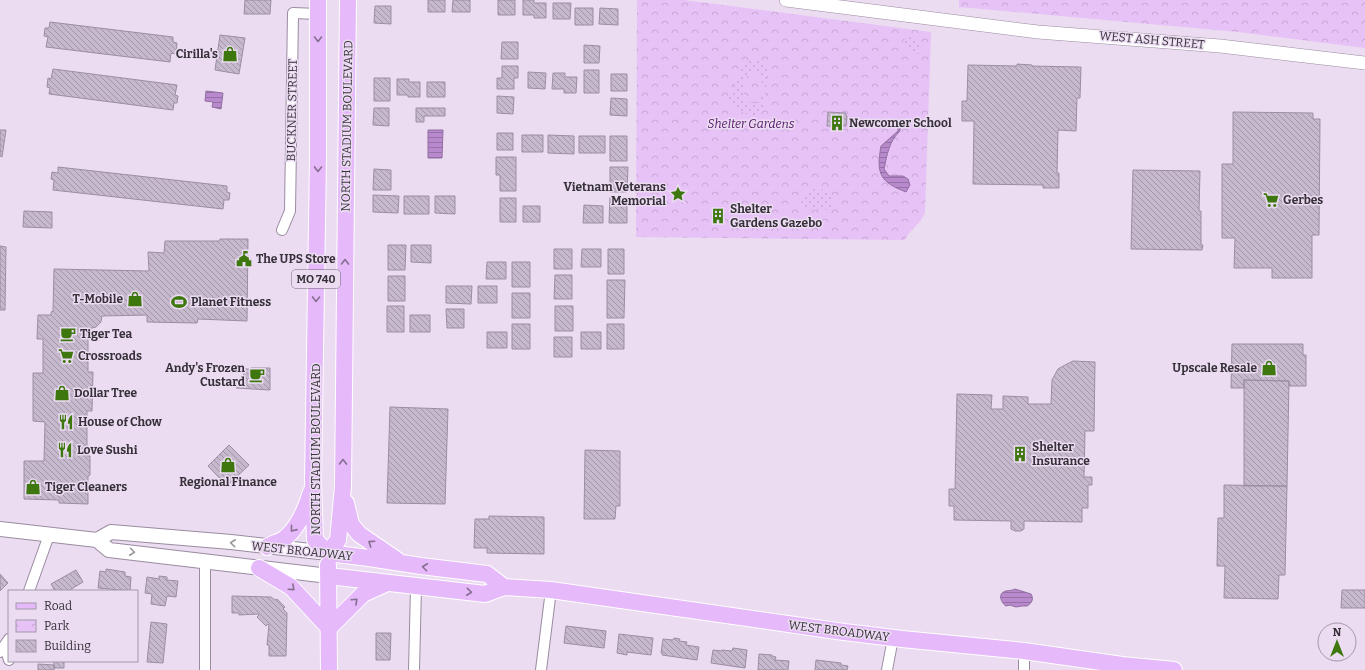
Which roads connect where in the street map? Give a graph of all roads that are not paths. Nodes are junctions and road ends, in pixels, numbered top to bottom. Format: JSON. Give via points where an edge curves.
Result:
{"nodes":[{"id":1,"x":348,"y":0,"type":"edge"},
{"id":2,"x":786,"y":0,"type":"edge"},
{"id":3,"x":318,"y":7,"type":"edge"},
{"id":4,"x":1365,"y":64,"type":"edge"},
{"id":5,"x":282,"y":230,"type":"dead end"},
{"id":6,"x":314,"y":481,"type":"junction"},
{"id":7,"x":343,"y":486,"type":"junction"},
{"id":8,"x":0,"y":529,"type":"edge"},
{"id":9,"x":49,"y":535,"type":"junction"},
{"id":10,"x":97,"y":540,"type":"junction"},
{"id":11,"x":267,"y":547,"type":"junction"},
{"id":12,"x":328,"y":553,"type":"junction"},
{"id":13,"x":205,"y":561,"type":"junction"},
{"id":14,"x":404,"y":564,"type":"junction"},
{"id":15,"x":259,"y":568,"type":"junction"},
{"id":16,"x":329,"y":576,"type":"junction"},
{"id":17,"x":388,"y":583,"type":"junction"},
{"id":18,"x":416,"y":586,"type":"junction"},
{"id":19,"x":504,"y":587,"type":"junction"},
{"id":20,"x":28,"y":590,"type":"edge"},
{"id":21,"x":551,"y":590,"type":"junction"},
{"id":22,"x":329,"y":628,"type":"junction"},
{"id":23,"x":893,"y":638,"type":"junction"},
{"id":24,"x":5,"y":645,"type":"edge"},
{"id":25,"x":1024,"y":651,"type":"junction"},
{"id":26,"x":8,"y":657,"type":"edge"},
{"id":27,"x":206,"y":670,"type":"edge"},
{"id":28,"x":329,"y":670,"type":"edge"},
{"id":29,"x":414,"y":670,"type":"edge"},
{"id":30,"x":540,"y":670,"type":"edge"},
{"id":31,"x":887,"y":670,"type":"edge"},
{"id":32,"x":1024,"y":670,"type":"edge"},
{"id":33,"x":1174,"y":670,"type":"edge"}],
"edges":[{"from":7,"to":1,"type":"main road","name":"NORTH STADIUM BOULEVARD","number":"MO 740","one_way":true},
{"from":2,"to":4,"type":"street","name":"WEST ASH STREET","via":[[1038,32],[1220,46]]},
{"from":3,"to":5,"type":"street","name":"BUCKNER STREET","via":[[293,13],[290,211]]},
{"from":3,"to":6,"type":"main road","name":"NORTH STADIUM BOULEVARD","number":"MO 740","one_way":true},
{"from":6,"to":11,"type":"main road","one_way":true,"via":[[308,502],[294,529],[284,539]]},
{"from":6,"to":12,"type":"main road","name":"NORTH STADIUM BOULEVARD","number":"MO 740","via":[[315,540]]},
{"from":7,"to":12,"type":"main road","name":"NORTH STADIUM BOULEVARD","number":"MO 740","via":[[338,540]]},
{"from":14,"to":7,"type":"main road","one_way":true,"via":[[364,538],[351,524]]},
{"from":8,"to":9,"type":"main road","name":"WEST BROADWAY"},
{"from":9,"to":10,"type":"main road","name":"WEST BROADWAY"},
{"from":9,"to":20,"type":"street"},
{"from":11,"to":10,"type":"main road","name":"WEST BROADWAY","one_way":true,"via":[[111,532]]},
{"from":10,"to":13,"type":"main road","name":"WEST BROADWAY","one_way":true,"via":[[109,550]]},
{"from":11,"to":12,"type":"main road","name":"WEST BROADWAY"},
{"from":12,"to":14,"type":"main road","name":"WEST BROADWAY"},
{"from":12,"to":16,"type":"main road"},
{"from":13,"to":15,"type":"main road","name":"WEST BROADWAY"},
{"from":13,"to":27,"type":"street"},
{"from":19,"to":14,"type":"main road","name":"WEST BROADWAY","one_way":true,"via":[[487,574]]},
{"from":15,"to":16,"type":"main road","name":"WEST BROADWAY"},
{"from":15,"to":22,"type":"main road","one_way":true,"via":[[291,587]]},
{"from":16,"to":17,"type":"main road","name":"WEST BROADWAY"},
{"from":16,"to":22,"type":"main road"},
{"from":17,"to":18,"type":"main road","name":"WEST BROADWAY"},
{"from":22,"to":17,"type":"main road","one_way":true,"via":[[363,594]]},
{"from":18,"to":19,"type":"main road","name":"WEST BROADWAY","one_way":true,"via":[[485,594]]},
{"from":18,"to":29,"type":"street"},
{"from":19,"to":21,"type":"main road","name":"WEST BROADWAY"},
{"from":21,"to":23,"type":"main road","name":"WEST BROADWAY"},
{"from":21,"to":30,"type":"street"},
{"from":22,"to":28,"type":"main road"},
{"from":23,"to":25,"type":"main road","name":"WEST BROADWAY"},
{"from":23,"to":31,"type":"street"},
{"from":24,"to":26,"type":"street"},
{"from":25,"to":32,"type":"street"},
{"from":25,"to":33,"type":"main road","name":"WEST BROADWAY"}]}
